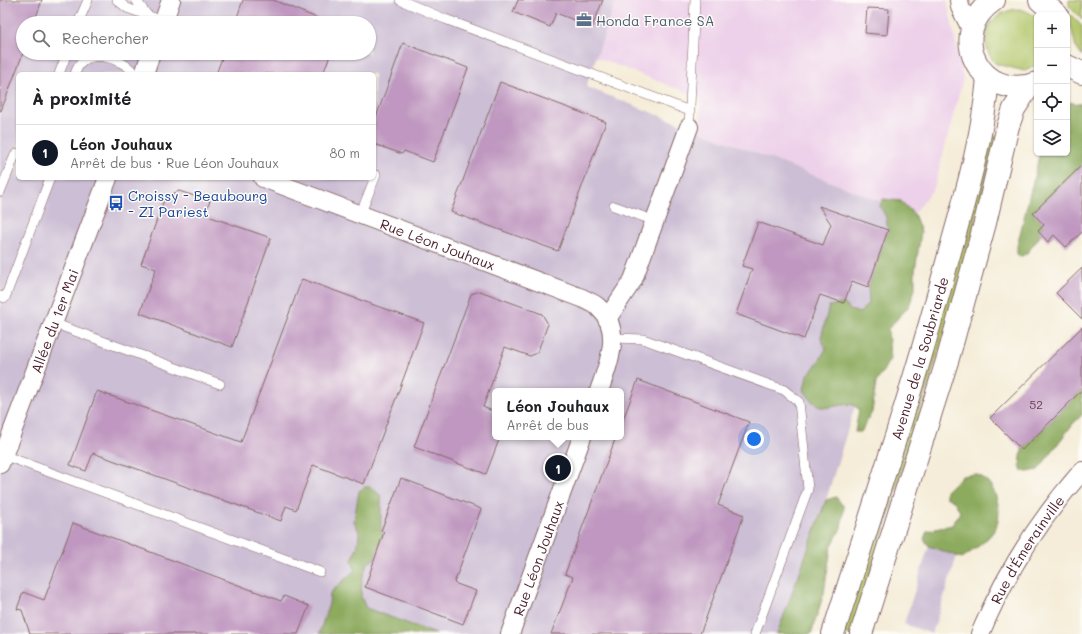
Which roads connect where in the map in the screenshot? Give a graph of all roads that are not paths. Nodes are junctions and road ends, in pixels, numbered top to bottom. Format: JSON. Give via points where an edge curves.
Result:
{"nodes":[{"id":1,"x":88,"y":0,"type":"edge"},
{"id":2,"x":117,"y":0,"type":"edge"},
{"id":3,"x":136,"y":0,"type":"edge"},
{"id":4,"x":171,"y":0,"type":"edge"},
{"id":5,"x":400,"y":0,"type":"edge"},
{"id":6,"x":695,"y":0,"type":"edge"},
{"id":7,"x":959,"y":0,"type":"edge"},
{"id":8,"x":994,"y":0,"type":"edge"},
{"id":9,"x":147,"y":15,"type":"joint"},
{"id":10,"x":81,"y":16,"type":"edge"},
{"id":11,"x":165,"y":16,"type":"edge"},
{"id":12,"x":971,"y":29,"type":"junction"},
{"id":13,"x":64,"y":60,"type":"edge"},
{"id":14,"x":84,"y":60,"type":"edge"},
{"id":15,"x":114,"y":60,"type":"edge"},
{"id":16,"x":149,"y":60,"type":"edge"},
{"id":17,"x":1070,"y":67,"type":"edge"},
{"id":18,"x":60,"y":72,"type":"edge"},
{"id":19,"x":76,"y":72,"type":"edge"},
{"id":20,"x":133,"y":72,"type":"edge"},
{"id":21,"x":145,"y":72,"type":"edge"},
{"id":22,"x":1082,"y":73,"type":"edge"},
{"id":23,"x":988,"y":78,"type":"junction"},
{"id":24,"x":1033,"y":85,"type":"edge"},
{"id":25,"x":690,"y":119,"type":"junction"},
{"id":26,"x":16,"y":154,"type":"edge"},
{"id":27,"x":49,"y":180,"type":"edge"},
{"id":28,"x":107,"y":180,"type":"edge"},
{"id":29,"x":268,"y":180,"type":"edge"},
{"id":30,"x":374,"y":180,"type":"edge"},
{"id":31,"x":0,"y":192,"type":"edge"},
{"id":32,"x":614,"y":206,"type":"dead end"},
{"id":33,"x":360,"y":215,"type":"junction"},
{"id":34,"x":655,"y":221,"type":"junction"},
{"id":35,"x":0,"y":296,"type":"edge"},
{"id":36,"x":607,"y":319,"type":"junction"},
{"id":37,"x":53,"y":323,"type":"junction"},
{"id":38,"x":614,"y":338,"type":"junction"},
{"id":39,"x":220,"y":384,"type":"dead end"},
{"id":40,"x":600,"y":388,"type":"edge"},
{"id":41,"x":581,"y":440,"type":"edge"},
{"id":42,"x":2,"y":459,"type":"edge"},
{"id":43,"x":1082,"y":470,"type":"edge"},
{"id":44,"x":320,"y":572,"type":"dead end"},
{"id":45,"x":510,"y":634,"type":"edge"},
{"id":46,"x":756,"y":634,"type":"edge"},
{"id":47,"x":833,"y":634,"type":"edge"},
{"id":48,"x":861,"y":634,"type":"edge"},
{"id":49,"x":980,"y":634,"type":"edge"}],
"edges":[{"from":1,"to":10,"type":"lane"},
{"from":2,"to":9,"type":"lane","via":[[127,8]]},
{"from":3,"to":9,"type":"lane"},
{"from":4,"to":11,"type":"street"},
{"from":5,"to":25,"type":"lane"},
{"from":6,"to":25,"type":"lane"},
{"from":7,"to":12,"type":"street"},
{"from":8,"to":12,"type":"street","via":[[980,11]]},
{"from":12,"to":23,"type":"street","via":[[972,56],[978,68]]},
{"from":13,"to":18,"type":"lane"},
{"from":14,"to":19,"type":"lane"},
{"from":15,"to":20,"type":"lane","via":[[128,66]]},
{"from":16,"to":21,"type":"street"},
{"from":17,"to":22,"type":"street"},
{"from":23,"to":24,"type":"street","via":[[1000,85],[1014,88]]},
{"from":23,"to":47,"type":"street","name":"Avenue de la Soubriarde","via":[[977,146],[938,298]]},
{"from":24,"to":48,"type":"street","name":"Avenue de la Soubriarde","via":[[1017,104],[1008,126],[985,224],[948,358]]},
{"from":25,"to":34,"type":"street"},
{"from":26,"to":31,"type":"lane"},
{"from":27,"to":35,"type":"lane","via":[[5,298]]},
{"from":28,"to":37,"type":"street","name":"Allée du 1er Mai"},
{"from":29,"to":33,"type":"street","name":"Rue Léon Jouhaux"},
{"from":30,"to":33,"type":"lane"},
{"from":32,"to":34,"type":"lane"},
{"from":33,"to":36,"type":"street","name":"Rue Léon Jouhaux","via":[[582,298],[598,306]]},
{"from":34,"to":36,"type":"street","via":[[633,280]]},
{"from":36,"to":38,"type":"street","name":"Rue Léon Jouhaux"},
{"from":37,"to":39,"type":"lane"},
{"from":37,"to":42,"type":"street","name":"Allée du 1er Mai"},
{"from":38,"to":40,"type":"street","via":[[609,364]]},
{"from":38,"to":46,"type":"lane","via":[[643,339],[784,390],[799,402],[808,489]]},
{"from":41,"to":45,"type":"street","name":"Rue Léon Jouhaux"},
{"from":42,"to":44,"type":"lane"},
{"from":43,"to":49,"type":"street","name":"Rue d'Émerainville","via":[[1028,540],[1010,570]]}]}
